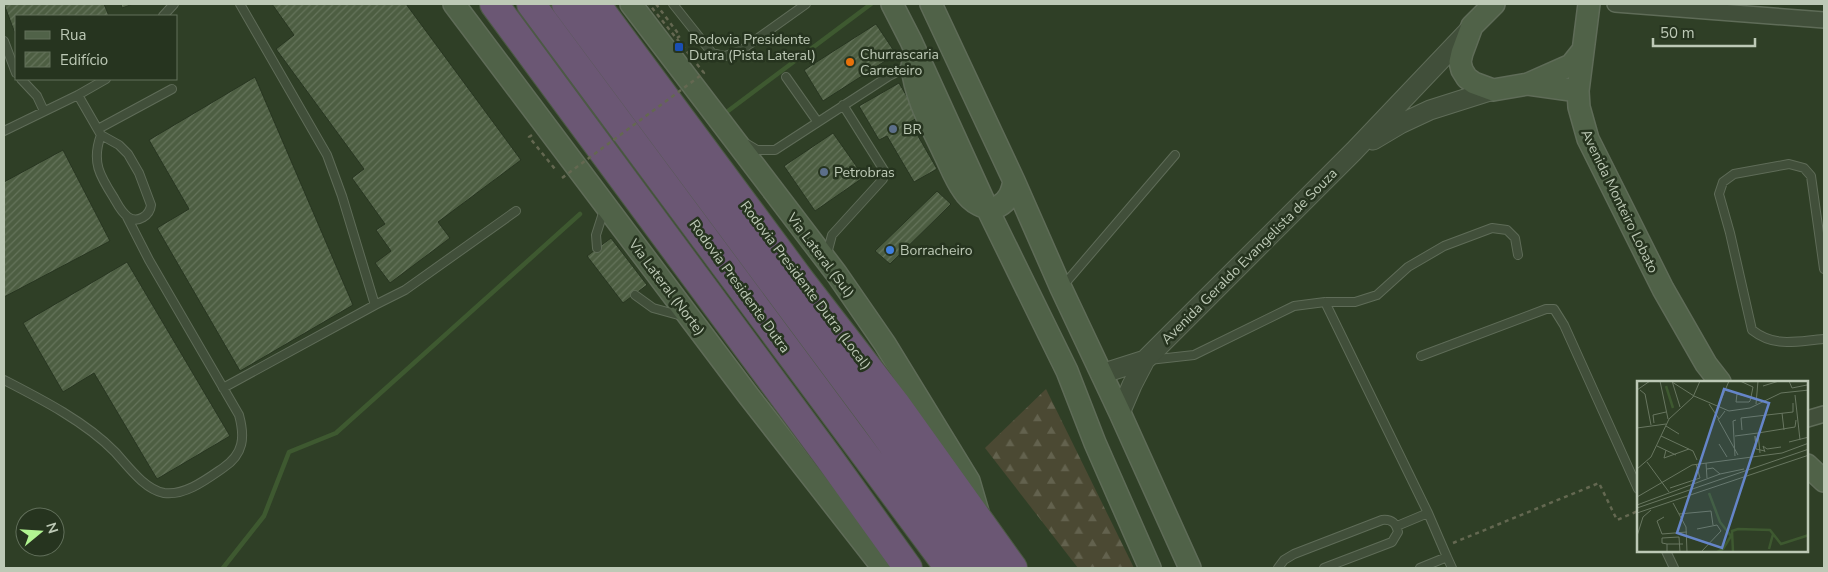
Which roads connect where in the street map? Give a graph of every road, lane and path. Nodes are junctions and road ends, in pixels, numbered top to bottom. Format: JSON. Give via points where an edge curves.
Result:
{"nodes":[{"id":1,"x":174,"y":4,"type":"edge"},
{"id":2,"x":240,"y":4,"type":"edge"},
{"id":3,"x":454,"y":4,"type":"edge"},
{"id":4,"x":494,"y":4,"type":"edge"},
{"id":5,"x":531,"y":4,"type":"edge"},
{"id":6,"x":566,"y":4,"type":"edge"},
{"id":7,"x":596,"y":4,"type":"edge"},
{"id":8,"x":631,"y":4,"type":"edge"},
{"id":9,"x":649,"y":4,"type":"edge"},
{"id":10,"x":673,"y":4,"type":"edge"},
{"id":11,"x":806,"y":4,"type":"edge"},
{"id":12,"x":892,"y":4,"type":"edge"},
{"id":13,"x":931,"y":4,"type":"edge"},
{"id":14,"x":1494,"y":4,"type":"edge"},
{"id":15,"x":1589,"y":4,"type":"edge"},
{"id":16,"x":1615,"y":4,"type":"edge"},
{"id":17,"x":164,"y":15,"type":"edge"},
{"id":18,"x":1824,"y":20,"type":"edge"},
{"id":19,"x":1472,"y":26,"type":"junction"},
{"id":20,"x":4,"y":40,"type":"edge"},
{"id":21,"x":1583,"y":50,"type":"junction"},
{"id":22,"x":912,"y":55,"type":"junction"},
{"id":23,"x":15,"y":70,"type":"edge"},
{"id":24,"x":786,"y":77,"type":"dead end"},
{"id":25,"x":22,"y":80,"type":"edge"},
{"id":26,"x":104,"y":80,"type":"edge"},
{"id":27,"x":1528,"y":84,"type":"junction"},
{"id":28,"x":172,"y":90,"type":"dead end"},
{"id":29,"x":1493,"y":90,"type":"junction"},
{"id":30,"x":1578,"y":91,"type":"junction"},
{"id":31,"x":78,"y":96,"type":"junction"},
{"id":32,"x":842,"y":105,"type":"junction"},
{"id":33,"x":44,"y":111,"type":"junction"},
{"id":34,"x":817,"y":121,"type":"junction"},
{"id":35,"x":725,"y":129,"type":"junction"},
{"id":36,"x":4,"y":131,"type":"edge"},
{"id":37,"x":99,"y":132,"type":"junction"},
{"id":38,"x":1354,"y":151,"type":"junction"},
{"id":39,"x":1175,"y":155,"type":"dead end"},
{"id":40,"x":562,"y":178,"type":"dead end"},
{"id":41,"x":1014,"y":181,"type":"junction"},
{"id":42,"x":604,"y":203,"type":"junction"},
{"id":43,"x":987,"y":208,"type":"junction"},
{"id":44,"x":516,"y":211,"type":"dead end"},
{"id":45,"x":128,"y":217,"type":"junction"},
{"id":46,"x":598,"y":248,"type":"dead end"},
{"id":47,"x":1518,"y":255,"type":"dead end"},
{"id":48,"x":1824,"y":269,"type":"edge"},
{"id":49,"x":836,"y":273,"type":"junction"},
{"id":50,"x":1061,"y":288,"type":"junction"},
{"id":51,"x":635,"y":295,"type":"dead end"},
{"id":52,"x":1325,"y":302,"type":"junction"},
{"id":53,"x":375,"y":305,"type":"junction"},
{"id":54,"x":690,"y":317,"type":"junction"},
{"id":55,"x":1824,"y":339,"type":"edge"},
{"id":56,"x":1421,"y":356,"type":"dead end"},
{"id":57,"x":1145,"y":360,"type":"junction"},
{"id":58,"x":1101,"y":374,"type":"junction"},
{"id":59,"x":4,"y":380,"type":"edge"},
{"id":60,"x":1719,"y":381,"type":"edge"},
{"id":61,"x":223,"y":388,"type":"junction"},
{"id":62,"x":1824,"y":414,"type":"edge"},
{"id":63,"x":1808,"y":419,"type":"edge"},
{"id":64,"x":1124,"y":422,"type":"junction"},
{"id":65,"x":1095,"y":443,"type":"junction"},
{"id":66,"x":1808,"y":466,"type":"edge"},
{"id":67,"x":1824,"y":481,"type":"edge"},
{"id":68,"x":1637,"y":487,"type":"edge"},
{"id":69,"x":1637,"y":511,"type":"edge"},
{"id":70,"x":1428,"y":513,"type":"junction"},
{"id":71,"x":981,"y":524,"type":"junction"},
{"id":72,"x":1397,"y":526,"type":"junction"},
{"id":73,"x":1442,"y":547,"type":"junction"},
{"id":74,"x":1666,"y":552,"type":"edge"},
{"id":75,"x":1447,"y":557,"type":"junction"},
{"id":76,"x":1192,"y":566,"type":"edge"},
{"id":77,"x":883,"y":568,"type":"edge"},
{"id":78,"x":908,"y":568,"type":"edge"},
{"id":79,"x":949,"y":568,"type":"edge"},
{"id":80,"x":982,"y":568,"type":"edge"},
{"id":81,"x":1013,"y":568,"type":"edge"},
{"id":82,"x":1150,"y":568,"type":"edge"},
{"id":83,"x":1278,"y":568,"type":"edge"},
{"id":84,"x":1324,"y":568,"type":"edge"},
{"id":85,"x":1420,"y":568,"type":"edge"},
{"id":86,"x":1452,"y":568,"type":"edge"},
{"id":87,"x":1674,"y":568,"type":"edge"}],
"edges":[{"from":1,"to":17,"type":"lane"},
{"from":2,"to":53,"type":"lane","via":[[327,155]]},
{"from":3,"to":42,"type":"main road","name":"Via Lateral (Norte)"},
{"from":4,"to":78,"type":"highway"},
{"from":5,"to":79,"type":"highway","name":"Rodovia Presidente Dutra"},
{"from":6,"to":80,"type":"highway","name":"Rodovia Presidente Dutra"},
{"from":7,"to":71,"type":"highway","name":"Rodovia Presidente Dutra (Local)","via":[[795,274],[895,403]]},
{"from":8,"to":35,"type":"main road","name":"Via Lateral (Sul)"},
{"from":9,"to":40,"type":"path","bridge":true,"via":[[704,73]]},
{"from":10,"to":11,"type":"lane","via":[[712,53],[725,56],[740,51]]},
{"from":12,"to":22,"type":"main road"},
{"from":13,"to":41,"type":"main road"},
{"from":14,"to":19,"type":"main road","name":"Avenida Geraldo Evangelista de Souza"},
{"from":15,"to":21,"type":"main road","name":"Avenida Monteiro Lobato"},
{"from":16,"to":18,"type":"street"},
{"from":19,"to":29,"type":"main road","name":"Avenida Geraldo Evangelista de Souza","via":[[1462,53],[1462,70],[1474,83]]},
{"from":19,"to":38,"type":"street","name":"Avenida Geraldo Evangelista de Souza"},
{"from":20,"to":23,"type":"lane"},
{"from":21,"to":27,"type":"main road","via":[[1571,65]]},
{"from":21,"to":30,"type":"main road","name":"Avenida Monteiro Lobato"},
{"from":22,"to":32,"type":"lane","via":[[889,76]]},
{"from":22,"to":43,"type":"main road","via":[[922,104],[958,182],[969,198]]},
{"from":24,"to":34,"type":"lane"},
{"from":25,"to":33,"type":"lane","via":[[37,96]]},
{"from":26,"to":31,"type":"lane"},
{"from":27,"to":29,"type":"main road","name":"Avenida Geraldo Evangelista de Souza"},
{"from":27,"to":30,"type":"main road","name":"Avenida Geraldo Evangelista de Souza"},
{"from":28,"to":37,"type":"lane"},
{"from":29,"to":38,"type":"street","name":"Avenida Geraldo Evangelista de Souza","via":[[1430,110]]},
{"from":30,"to":60,"type":"main road","name":"Avenida Monteiro Lobato","via":[[1588,140],[1662,289]]},
{"from":31,"to":33,"type":"lane"},
{"from":31,"to":37,"type":"lane"},
{"from":32,"to":34,"type":"lane"},
{"from":32,"to":49,"type":"lane","via":[[885,172],[884,179],[832,235],[828,250]]},
{"from":33,"to":36,"type":"lane"},
{"from":34,"to":35,"type":"lane","via":[[775,150],[757,150]]},
{"from":35,"to":49,"type":"main road","name":"Via Lateral (Sul)"},
{"from":37,"to":45,"type":"lane","via":[[96,148],[98,169],[120,210]]},
{"from":37,"to":45,"type":"lane","via":[[128,154],[150,199],[151,210],[146,216]]},
{"from":38,"to":57,"type":"street","name":"Avenida Geraldo Evangelista de Souza"},
{"from":39,"to":50,"type":"lane"},
{"from":41,"to":43,"type":"main road","via":[[1008,199],[995,208]]},
{"from":41,"to":50,"type":"main road"},
{"from":42,"to":46,"type":"lane","via":[[596,234]]},
{"from":42,"to":54,"type":"main road","name":"Via Lateral (Norte)"},
{"from":43,"to":65,"type":"main road","via":[[1067,371]]},
{"from":44,"to":53,"type":"lane","via":[[405,290]]},
{"from":45,"to":61,"type":"lane","via":[[149,260]]},
{"from":47,"to":52,"type":"lane","via":[[1515,238],[1507,230],[1492,228],[1444,246],[1408,267],[1377,295],[1354,302]]},
{"from":48,"to":55,"type":"lane","via":[[1811,176],[1804,168],[1789,164],[1734,174],[1723,182],[1719,194],[1752,330],[1763,339],[1777,342]]},
{"from":49,"to":71,"type":"main road","name":"Via Lateral (Sul)","via":[[885,344],[969,481]]},
{"from":50,"to":58,"type":"main road"},
{"from":51,"to":54,"type":"lane","via":[[653,308]]},
{"from":52,"to":57,"type":"lane","via":[[1294,306],[1194,355]]},
{"from":52,"to":70,"type":"lane"},
{"from":53,"to":61,"type":"lane"},
{"from":54,"to":77,"type":"main road","name":"Via Lateral (Norte)"},
{"from":56,"to":68,"type":"lane","via":[[1546,309],[1554,309]]},
{"from":57,"to":58,"type":"street","name":"Avenida Geraldo Evangelista de Souza"},
{"from":57,"to":64,"type":"street","name":"Avenida Geraldo Evangelista de Souza","via":[[1132,385]]},
{"from":58,"to":64,"type":"main road"},
{"from":59,"to":61,"type":"lane","via":[[49,402],[113,450],[146,484],[164,493],[180,492],[208,478],[236,455],[242,444],[243,431]]},
{"from":62,"to":63,"type":"street"},
{"from":64,"to":65,"type":"main road","via":[[1103,424],[1095,430]]},
{"from":64,"to":76,"type":"main road"},
{"from":65,"to":82,"type":"main road"},
{"from":66,"to":67,"type":"main road"},
{"from":69,"to":73,"type":"path","via":[[1617,520],[1600,483]]},
{"from":70,"to":72,"type":"lane"},
{"from":70,"to":73,"type":"lane"},
{"from":71,"to":81,"type":"highway","name":"Rodovia Presidente Dutra (Local)"},
{"from":72,"to":83,"type":"lane","via":[[1382,520],[1294,554]]},
{"from":72,"to":84,"type":"lane","via":[[1398,532],[1392,542]]},
{"from":73,"to":75,"type":"lane"},
{"from":74,"to":87,"type":"lane"},
{"from":75,"to":85,"type":"lane"},
{"from":75,"to":86,"type":"lane"}]}
